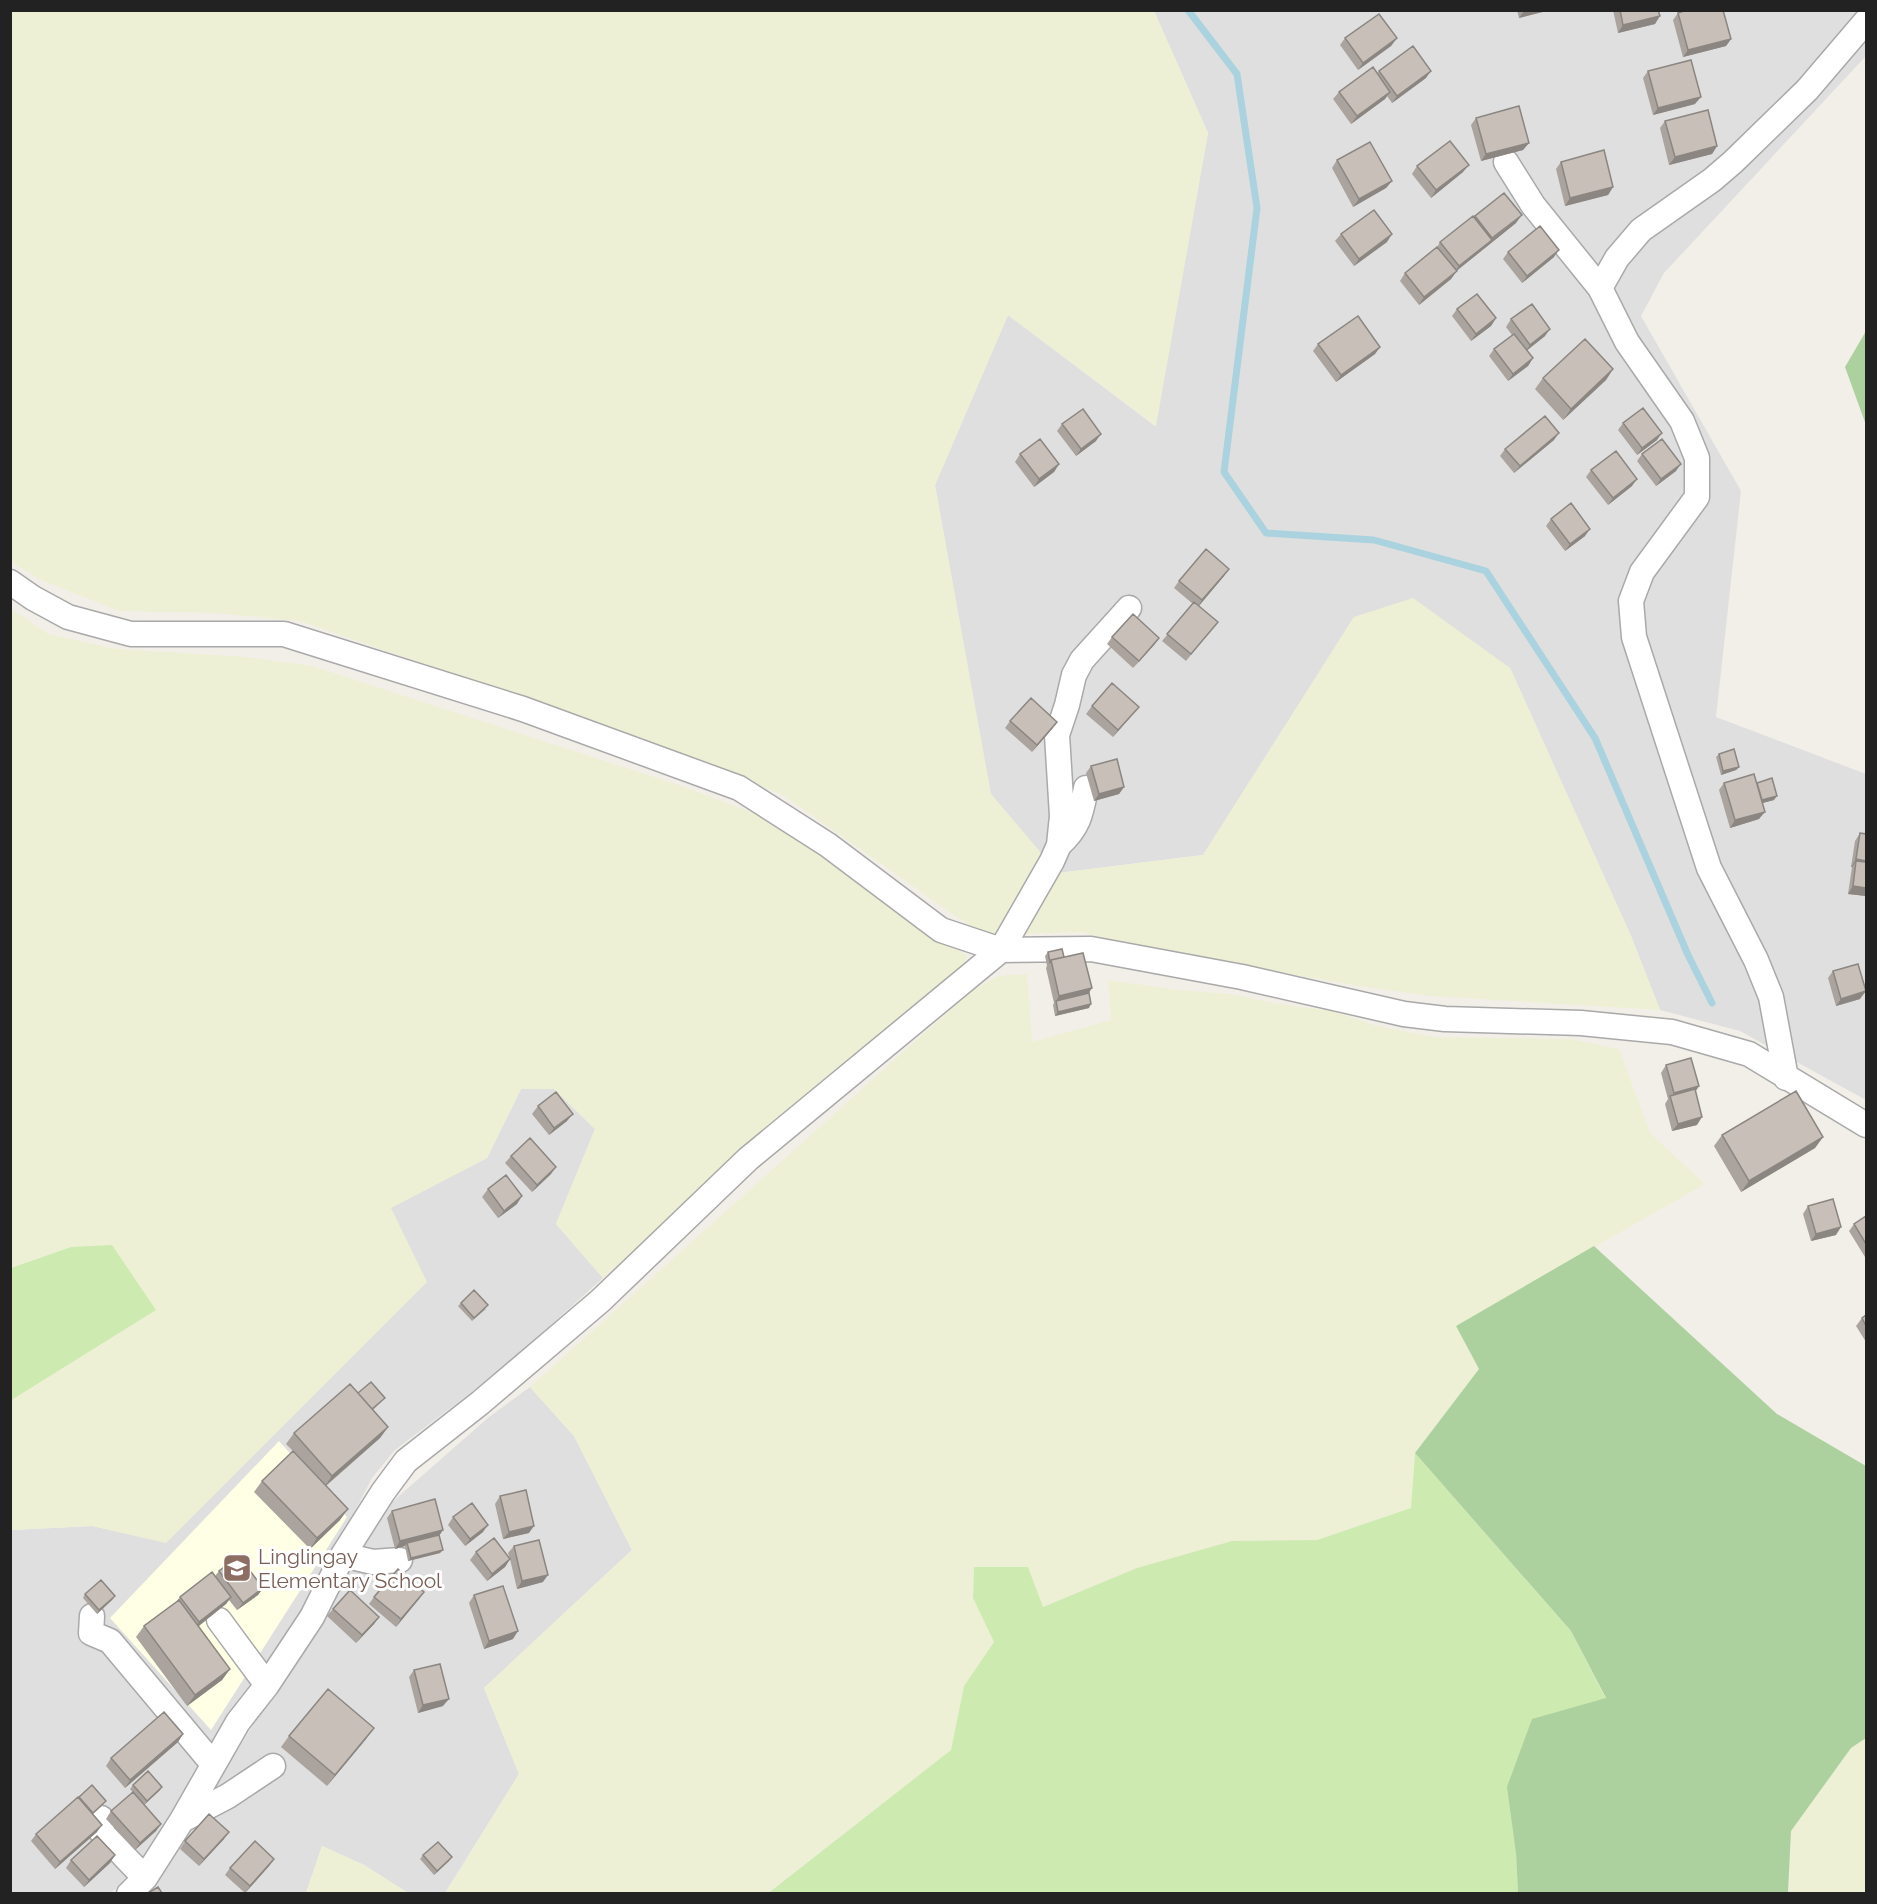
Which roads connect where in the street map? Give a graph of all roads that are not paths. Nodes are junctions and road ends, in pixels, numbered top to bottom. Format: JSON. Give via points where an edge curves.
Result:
{"nodes":[{"id":1,"x":1866,"y":21,"type":"edge"},
{"id":2,"x":1506,"y":162,"type":"edge"},
{"id":3,"x":1600,"y":288,"type":"junction"},
{"id":4,"x":10,"y":582,"type":"edge"},
{"id":5,"x":1129,"y":608,"type":"dead end"},
{"id":6,"x":1086,"y":788,"type":"dead end"},
{"id":7,"x":1059,"y":845,"type":"junction"},
{"id":8,"x":1000,"y":950,"type":"junction"},
{"id":9,"x":1786,"y":1078,"type":"junction"},
{"id":10,"x":1866,"y":1125,"type":"edge"},
{"id":11,"x":343,"y":1556,"type":"junction"},
{"id":12,"x":400,"y":1560,"type":"dead end"},
{"id":13,"x":92,"y":1616,"type":"dead end"},
{"id":14,"x":219,"y":1620,"type":"edge"},
{"id":15,"x":267,"y":1685,"type":"junction"},
{"id":16,"x":213,"y":1764,"type":"junction"},
{"id":17,"x":273,"y":1766,"type":"dead end"},
{"id":18,"x":101,"y":1818,"type":"dead end"},
{"id":19,"x":182,"y":1820,"type":"junction"},
{"id":20,"x":137,"y":1886,"type":"edge"}],
"edges":[{"from":1,"to":3,"type":"street","via":[[1807,90],[1733,162],[1641,230],[1617,258]]},
{"from":2,"to":3,"type":"street","via":[[1533,206]]},
{"from":3,"to":9,"type":"street","via":[[1627,342],[1682,421],[1696,458],[1697,496],[1642,572],[1631,601],[1634,636],[1710,868],[1772,998]]},
{"from":4,"to":8,"type":"street","via":[[68,617],[131,634],[284,634],[523,709],[739,788],[828,844],[941,930]]},
{"from":5,"to":7,"type":"street","via":[[1082,660],[1074,675],[1057,735]]},
{"from":6,"to":7,"type":"street","via":[[1080,818]]},
{"from":7,"to":8,"type":"street"},
{"from":8,"to":9,"type":"street","via":[[1091,949],[1404,1014],[1672,1032],[1749,1054]]},
{"from":8,"to":11,"type":"street","via":[[748,1159],[600,1301],[406,1461]]},
{"from":9,"to":10,"type":"street"},
{"from":11,"to":12,"type":"street","via":[[373,1562]]},
{"from":11,"to":15,"type":"street","via":[[312,1617]]},
{"from":13,"to":16,"type":"street","via":[[91,1633],[110,1641]]},
{"from":14,"to":15,"type":"street"},
{"from":15,"to":16,"type":"street","via":[[238,1722]]},
{"from":16,"to":19,"type":"street"},
{"from":17,"to":19,"type":"street"},
{"from":18,"to":20,"type":"street","via":[[102,1833]]},
{"from":19,"to":20,"type":"street"}]}
